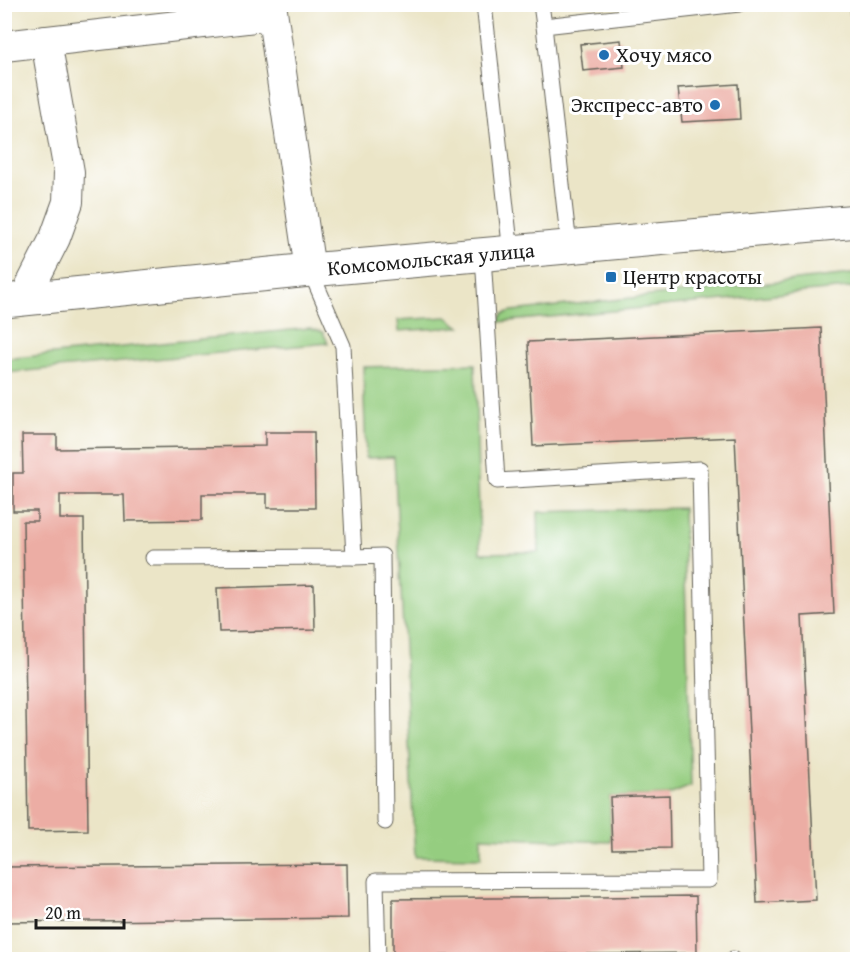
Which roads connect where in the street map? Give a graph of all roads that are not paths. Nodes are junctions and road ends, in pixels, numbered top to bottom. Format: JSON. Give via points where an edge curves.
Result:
{"nodes":[{"id":1,"x":484,"y":4,"type":"edge"},
{"id":2,"x":541,"y":4,"type":"edge"},
{"id":3,"x":739,"y":4,"type":"edge"},
{"id":4,"x":272,"y":10,"type":"edge"},
{"id":5,"x":544,"y":26,"type":"junction"},
{"id":6,"x":46,"y":41,"type":"junction"},
{"id":7,"x":4,"y":46,"type":"edge"},
{"id":8,"x":858,"y":221,"type":"edge"},
{"id":9,"x":568,"y":246,"type":"junction"},
{"id":10,"x":497,"y":255,"type":"junction"},
{"id":11,"x":310,"y":270,"type":"junction"},
{"id":12,"x":14,"y":300,"type":"edge"},
{"id":13,"x":354,"y":557,"type":"junction"},
{"id":14,"x":153,"y":558,"type":"dead end"},
{"id":15,"x":385,"y":822,"type":"dead end"},
{"id":16,"x":378,"y":960,"type":"edge"}],
"edges":[{"from":1,"to":10,"type":"lane"},
{"from":2,"to":5,"type":"lane"},
{"from":3,"to":5,"type":"lane"},
{"from":4,"to":6,"type":"street"},
{"from":4,"to":11,"type":"street"},
{"from":5,"to":9,"type":"lane"},
{"from":6,"to":7,"type":"street"},
{"from":6,"to":12,"type":"street","via":[[69,172],[68,202],[55,238]]},
{"from":8,"to":9,"type":"main road","name":"Комсомольская улица"},
{"from":9,"to":10,"type":"main road","name":"Комсомольская улица"},
{"from":10,"to":11,"type":"main road","name":"Комсомольская улица"},
{"from":10,"to":16,"type":"lane","via":[[497,480],[700,469],[709,880],[376,881]]},
{"from":11,"to":12,"type":"main road","name":"Комсомольская улица"},
{"from":11,"to":13,"type":"lane","via":[[344,346]]},
{"from":13,"to":14,"type":"lane"},
{"from":13,"to":15,"type":"lane","via":[[382,556]]}]}
